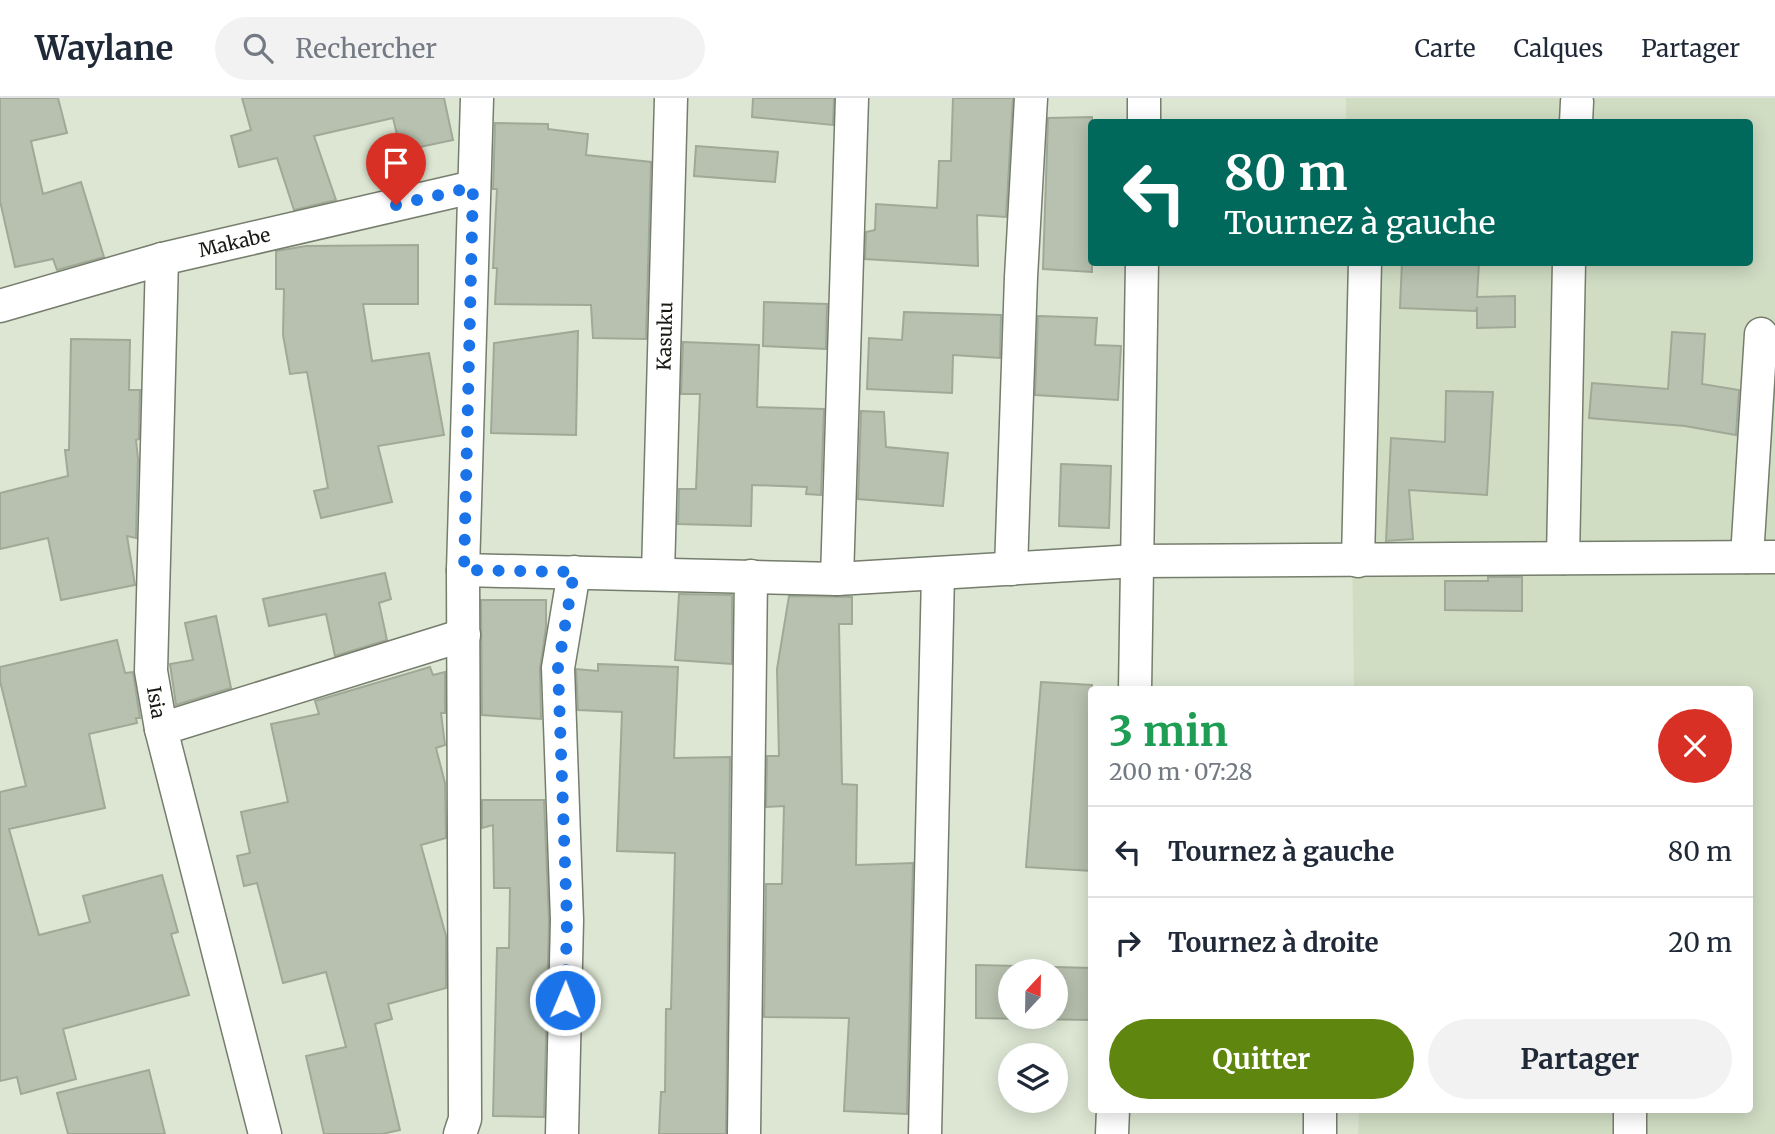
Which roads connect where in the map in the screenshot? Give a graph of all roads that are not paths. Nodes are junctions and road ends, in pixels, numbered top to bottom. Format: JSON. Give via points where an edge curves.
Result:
{"nodes":[{"id":1,"x":477,"y":98,"type":"edge"},
{"id":2,"x":671,"y":98,"type":"edge"},
{"id":3,"x":852,"y":98,"type":"edge"},
{"id":4,"x":1031,"y":98,"type":"edge"},
{"id":5,"x":1144,"y":98,"type":"edge"},
{"id":6,"x":1144,"y":119,"type":"edge"},
{"id":7,"x":473,"y":187,"type":"junction"},
{"id":8,"x":162,"y":259,"type":"junction"},
{"id":9,"x":1142,"y":266,"type":"edge"},
{"id":10,"x":1365,"y":266,"type":"edge"},
{"id":11,"x":1569,"y":266,"type":"edge"},
{"id":12,"x":0,"y":306,"type":"edge"},
{"id":13,"x":1761,"y":334,"type":"dead end"},
{"id":14,"x":1761,"y":557,"type":"edge"},
{"id":15,"x":1563,"y":558,"type":"junction"},
{"id":16,"x":1136,"y":561,"type":"junction"},
{"id":17,"x":1358,"y":561,"type":"junction"},
{"id":18,"x":1011,"y":569,"type":"junction"},
{"id":19,"x":464,"y":570,"type":"junction"},
{"id":20,"x":574,"y":572,"type":"junction"},
{"id":21,"x":658,"y":574,"type":"junction"},
{"id":22,"x":938,"y":574,"type":"junction"},
{"id":23,"x":751,"y":576,"type":"junction"},
{"id":24,"x":837,"y":579,"type":"junction"},
{"id":25,"x":464,"y":635,"type":"junction"},
{"id":26,"x":1135,"y":686,"type":"edge"},
{"id":27,"x":161,"y":729,"type":"junction"},
{"id":28,"x":1113,"y":1113,"type":"edge"},
{"id":29,"x":1320,"y":1113,"type":"edge"},
{"id":30,"x":1630,"y":1113,"type":"edge"},
{"id":31,"x":265,"y":1134,"type":"edge"},
{"id":32,"x":460,"y":1134,"type":"edge"},
{"id":33,"x":562,"y":1134,"type":"edge"},
{"id":34,"x":744,"y":1134,"type":"edge"},
{"id":35,"x":925,"y":1134,"type":"edge"},
{"id":36,"x":1112,"y":1134,"type":"edge"},
{"id":37,"x":1320,"y":1134,"type":"edge"},
{"id":38,"x":1630,"y":1134,"type":"edge"}],
"edges":[{"from":1,"to":7,"type":"street"},
{"from":2,"to":21,"type":"street","name":"Kasuku"},
{"from":3,"to":24,"type":"street"},
{"from":4,"to":18,"type":"street"},
{"from":5,"to":6,"type":"street"},
{"from":7,"to":8,"type":"street","name":"Makabe"},
{"from":7,"to":19,"type":"street"},
{"from":8,"to":12,"type":"street","name":"Makabe"},
{"from":8,"to":27,"type":"street","name":"Isia","via":[[151,671]]},
{"from":9,"to":16,"type":"street"},
{"from":10,"to":17,"type":"street"},
{"from":11,"to":15,"type":"street"},
{"from":13,"to":14,"type":"street"},
{"from":14,"to":15,"type":"street"},
{"from":15,"to":17,"type":"street"},
{"from":16,"to":17,"type":"street"},
{"from":16,"to":18,"type":"street"},
{"from":16,"to":26,"type":"street"},
{"from":18,"to":22,"type":"street"},
{"from":19,"to":20,"type":"street"},
{"from":19,"to":25,"type":"street"},
{"from":20,"to":21,"type":"street"},
{"from":20,"to":33,"type":"street","via":[[558,668],[567,920]]},
{"from":21,"to":23,"type":"street"},
{"from":22,"to":24,"type":"street"},
{"from":22,"to":35,"type":"street"},
{"from":23,"to":24,"type":"street"},
{"from":23,"to":34,"type":"street"},
{"from":25,"to":27,"type":"street"},
{"from":25,"to":32,"type":"street","via":[[465,1119]]},
{"from":27,"to":31,"type":"street","name":"Isia"},
{"from":28,"to":36,"type":"street"},
{"from":29,"to":37,"type":"street"},
{"from":30,"to":38,"type":"street"}]}
